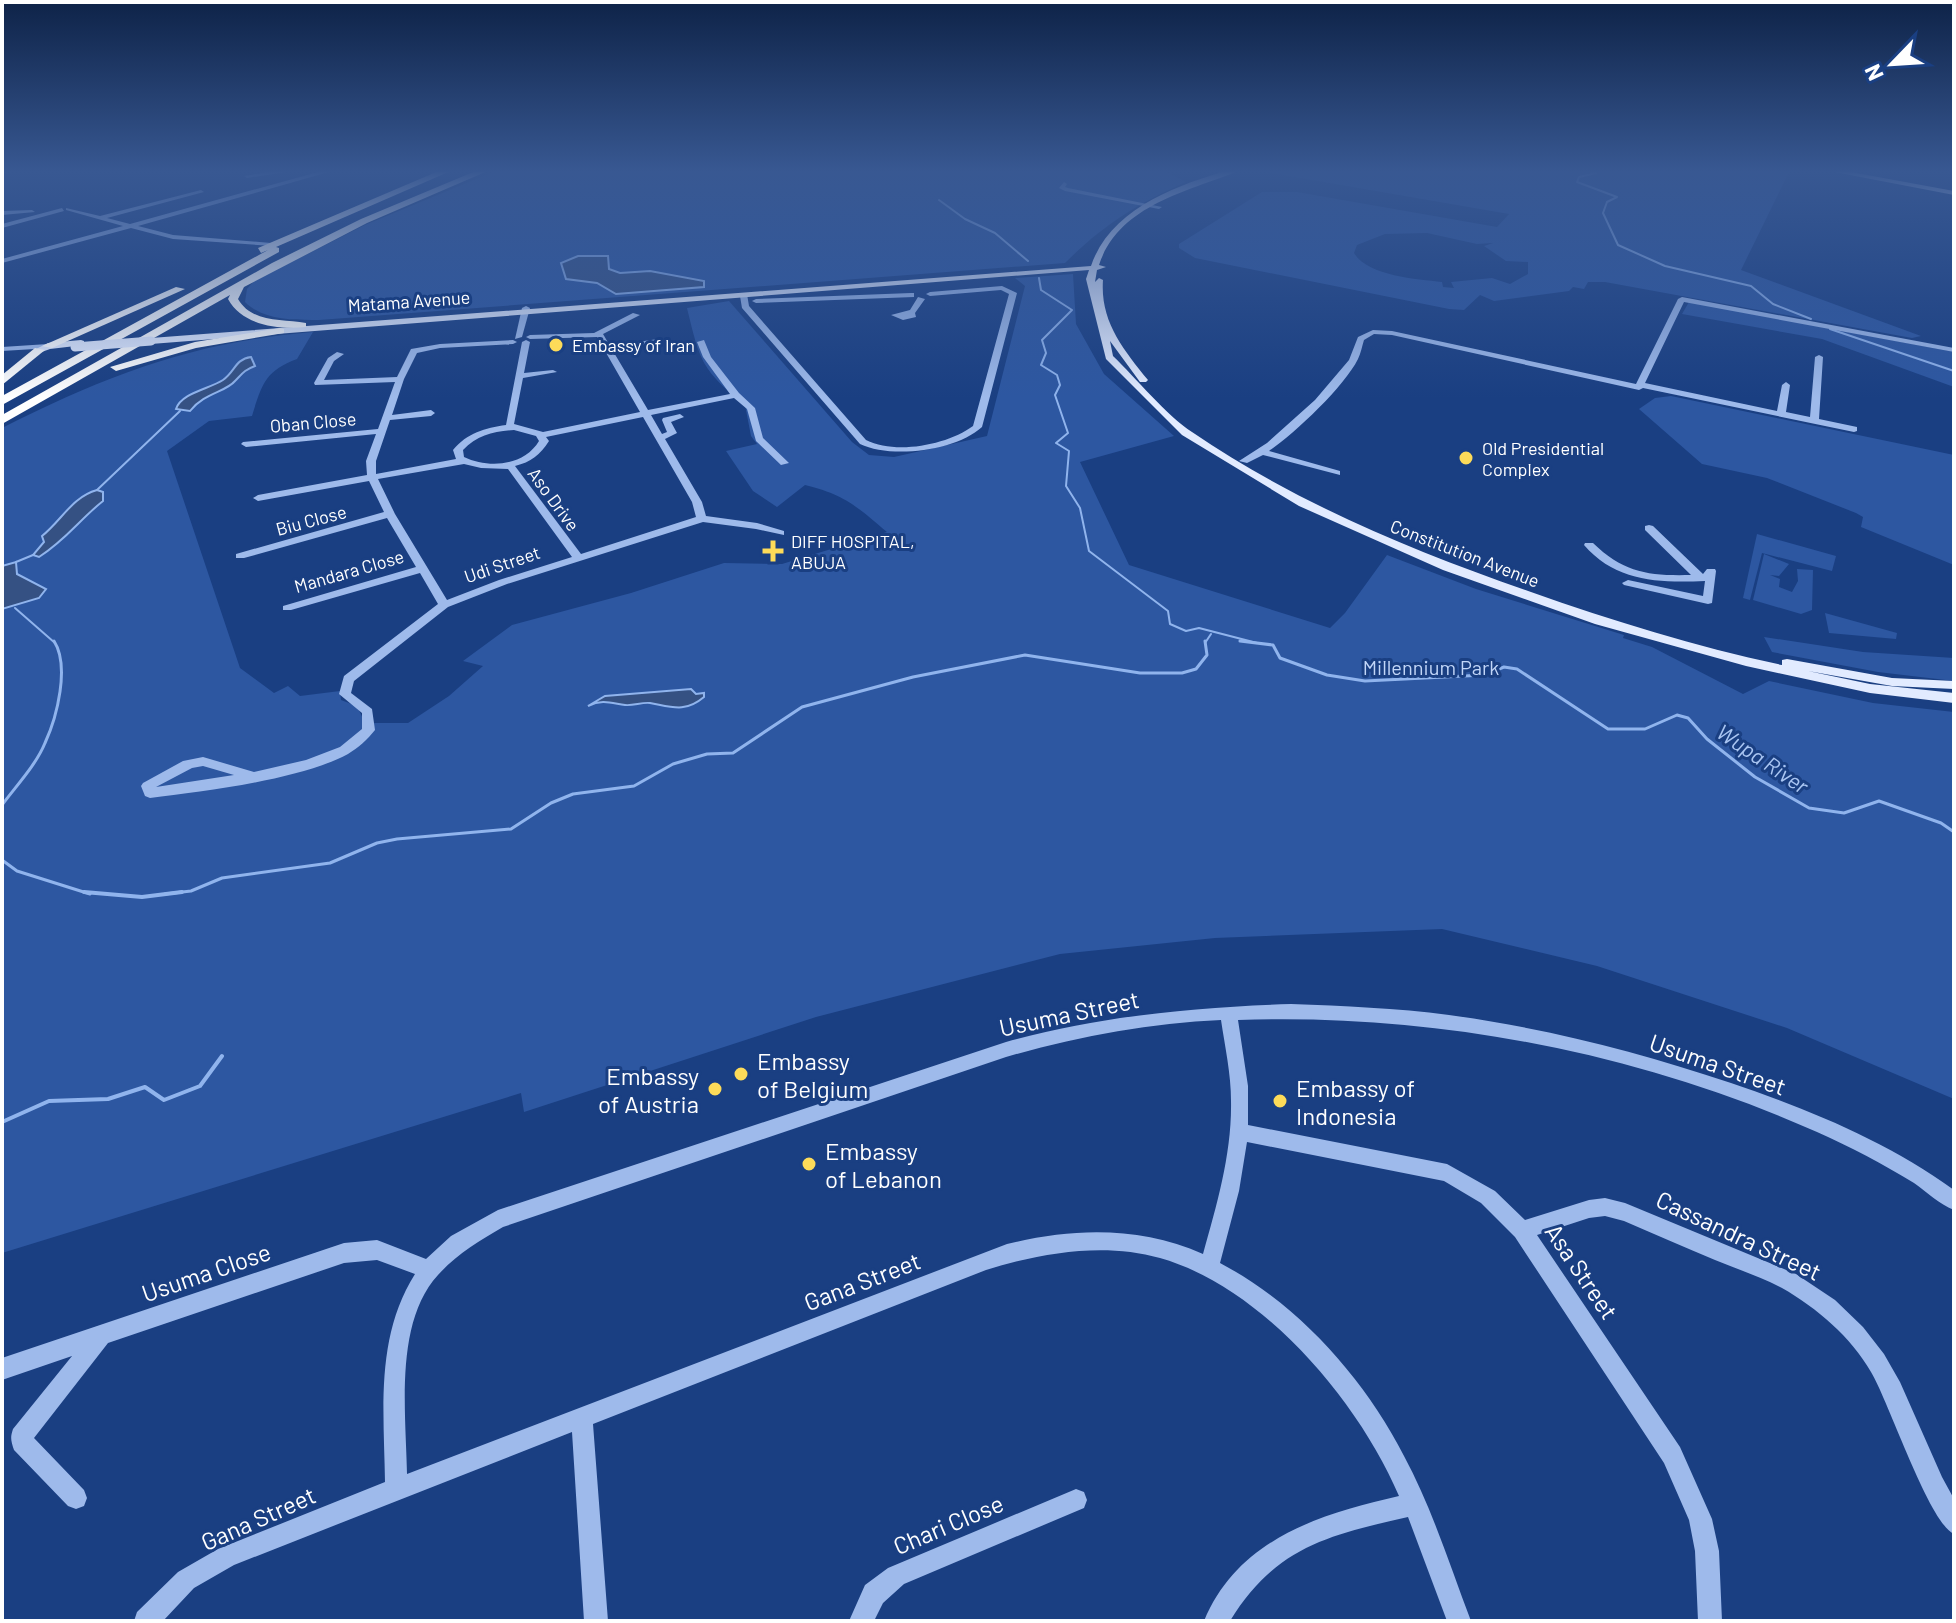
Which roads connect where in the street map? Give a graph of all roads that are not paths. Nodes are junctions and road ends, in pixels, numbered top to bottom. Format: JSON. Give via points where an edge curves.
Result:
{"nodes":[{"id":1,"x":59,"y":246,"type":"edge"},
{"id":2,"x":270,"y":246,"type":"edge"},
{"id":3,"x":290,"y":246,"type":"edge"},
{"id":4,"x":301,"y":246,"type":"edge"},
{"id":5,"x":316,"y":246,"type":"edge"},
{"id":6,"x":1106,"y":246,"type":"edge"},
{"id":7,"x":2,"y":261,"type":"edge"},
{"id":8,"x":1097,"y":267,"type":"junction"},
{"id":9,"x":206,"y":279,"type":"junction"},
{"id":10,"x":240,"y":285,"type":"junction"},
{"id":11,"x":808,"y":288,"type":"junction"},
{"id":12,"x":744,"y":296,"type":"dead end"},
{"id":13,"x":919,"y":296,"type":"junction"},
{"id":14,"x":754,"y":301,"type":"junction"},
{"id":15,"x":529,"y":310,"type":"junction"},
{"id":16,"x":908,"y":311,"type":"dead end"},
{"id":17,"x":636,"y":315,"type":"dead end"},
{"id":18,"x":359,"y":323,"type":"junction"},
{"id":19,"x":302,"y":325,"type":"junction"},
{"id":20,"x":280,"y":331,"type":"junction"},
{"id":21,"x":597,"y":334,"type":"junction"},
{"id":22,"x":60,"y":339,"type":"junction"},
{"id":23,"x":154,"y":339,"type":"junction"},
{"id":24,"x":521,"y":339,"type":"junction"},
{"id":25,"x":658,"y":341,"type":"dead end"},
{"id":26,"x":701,"y":342,"type":"dead end"},
{"id":27,"x":608,"y":349,"type":"junction"},
{"id":28,"x":33,"y":350,"type":"junction"},
{"id":29,"x":1954,"y":350,"type":"edge"},
{"id":30,"x":2,"y":351,"type":"edge"},
{"id":31,"x":340,"y":354,"type":"dead end"},
{"id":32,"x":1819,"y":357,"type":"dead end"},
{"id":33,"x":553,"y":372,"type":"dead end"},
{"id":34,"x":518,"y":376,"type":"junction"},
{"id":35,"x":400,"y":379,"type":"junction"},
{"id":36,"x":2,"y":381,"type":"edge"},
{"id":37,"x":1640,"y":385,"type":"junction"},
{"id":38,"x":1786,"y":385,"type":"dead end"},
{"id":39,"x":64,"y":387,"type":"junction"},
{"id":40,"x":2,"y":392,"type":"edge"},
{"id":41,"x":736,"y":395,"type":"junction"},
{"id":42,"x":2,"y":401,"type":"edge"},
{"id":43,"x":2,"y":411,"type":"edge"},
{"id":44,"x":431,"y":413,"type":"dead end"},
{"id":45,"x":645,"y":413,"type":"junction"},
{"id":46,"x":1781,"y":413,"type":"junction"},
{"id":47,"x":680,"y":417,"type":"dead end"},
{"id":48,"x":386,"y":418,"type":"junction"},
{"id":49,"x":2,"y":420,"type":"edge"},
{"id":50,"x":1814,"y":420,"type":"junction"},
{"id":51,"x":511,"y":428,"type":"junction"},
{"id":52,"x":499,"y":429,"type":"junction"},
{"id":53,"x":1854,"y":429,"type":"dead end"},
{"id":54,"x":382,"y":431,"type":"junction"},
{"id":55,"x":541,"y":435,"type":"junction"},
{"id":56,"x":659,"y":438,"type":"junction"},
{"id":57,"x":246,"y":444,"type":"dead end"},
{"id":58,"x":1262,"y":452,"type":"junction"},
{"id":59,"x":460,"y":456,"type":"junction"},
{"id":60,"x":524,"y":459,"type":"junction"},
{"id":61,"x":1244,"y":461,"type":"junction"},
{"id":62,"x":784,"y":463,"type":"dead end"},
{"id":63,"x":500,"y":465,"type":"junction"},
{"id":64,"x":1337,"y":473,"type":"dead end"},
{"id":65,"x":372,"y":476,"type":"junction"},
{"id":66,"x":258,"y":498,"type":"dead end"},
{"id":67,"x":390,"y":514,"type":"junction"},
{"id":68,"x":702,"y":519,"type":"junction"},
{"id":69,"x":1649,"y":528,"type":"dead end"},
{"id":70,"x":780,"y":533,"type":"dead end"},
{"id":71,"x":1589,"y":545,"type":"dead end"},
{"id":72,"x":240,"y":556,"type":"dead end"},
{"id":73,"x":583,"y":557,"type":"junction"},
{"id":74,"x":422,"y":569,"type":"junction"},
{"id":75,"x":1707,"y":576,"type":"junction"},
{"id":76,"x":1628,"y":583,"type":"dead end"},
{"id":77,"x":444,"y":605,"type":"junction"},
{"id":78,"x":287,"y":608,"type":"dead end"},
{"id":79,"x":1954,"y":685,"type":"edge"},
{"id":80,"x":1954,"y":698,"type":"edge"},
{"id":81,"x":249,"y":775,"type":"junction"},
{"id":82,"x":1228,"y":1012,"type":"junction"},
{"id":83,"x":1239,"y":1132,"type":"junction"},
{"id":84,"x":1954,"y":1201,"type":"edge"},
{"id":85,"x":1522,"y":1230,"type":"junction"},
{"id":86,"x":427,"y":1269,"type":"junction"},
{"id":87,"x":1208,"y":1269,"type":"junction"},
{"id":88,"x":102,"y":1334,"type":"junction"},
{"id":89,"x":2,"y":1369,"type":"edge"},
{"id":90,"x":582,"y":1418,"type":"junction"},
{"id":91,"x":396,"y":1489,"type":"junction"},
{"id":92,"x":76,"y":1498,"type":"dead end"},
{"id":93,"x":1076,"y":1500,"type":"dead end"},
{"id":94,"x":1414,"y":1504,"type":"junction"},
{"id":95,"x":1954,"y":1522,"type":"edge"},
{"id":96,"x":146,"y":1621,"type":"edge"},
{"id":97,"x":596,"y":1621,"type":"edge"},
{"id":98,"x":861,"y":1621,"type":"edge"},
{"id":99,"x":1216,"y":1621,"type":"edge"},
{"id":100,"x":1459,"y":1621,"type":"edge"},
{"id":101,"x":1710,"y":1621,"type":"edge"}],
"edges":[{"from":1,"to":7,"type":"street"},
{"from":2,"to":9,"type":"highway"},
{"from":3,"to":42,"type":"highway","via":[[240,268]]},
{"from":4,"to":43,"type":"highway"},
{"from":5,"to":10,"type":"highway"},
{"from":6,"to":8,"type":"main road"},
{"from":8,"to":11,"type":"main road","name":"Matama Avenue"},
{"from":8,"to":11,"type":"main road","name":"Matama Avenue"},
{"from":8,"to":61,"type":"main road","name":"Constitution Avenue","via":[[1102,315],[1132,369],[1186,421]]},
{"from":8,"to":80,"type":"main road","name":"Constitution Avenue","via":[[1087,304],[1095,330],[1142,396],[1225,460],[1317,511],[1497,586],[1769,669],[1870,691]]},
{"from":9,"to":22,"type":"highway"},
{"from":9,"to":40,"type":"highway"},
{"from":10,"to":19,"type":"highway","via":[[233,299],[241,311],[266,321]]},
{"from":10,"to":39,"type":"highway"},
{"from":11,"to":15,"type":"main road","name":"Matama Avenue"},
{"from":12,"to":14,"type":"street","via":[[745,306]]},
{"from":13,"to":14,"type":"street"},
{"from":13,"to":14,"type":"street","via":[[1002,288],[1013,293],[977,427],[963,436],[893,451],[863,442]]},
{"from":13,"to":16,"type":"street"},
{"from":15,"to":18,"type":"main road","name":"Matama Avenue"},
{"from":15,"to":24,"type":"street"},
{"from":17,"to":21,"type":"street"},
{"from":18,"to":19,"type":"main road","name":"Matama Avenue"},
{"from":18,"to":20,"type":"main road","name":"Matama Avenue"},
{"from":19,"to":23,"type":"main road","name":"Matama Avenue"},
{"from":20,"to":23,"type":"main road","name":"Matama Avenue"},
{"from":20,"to":39,"type":"highway","via":[[171,350]]},
{"from":21,"to":24,"type":"street"},
{"from":21,"to":27,"type":"street"},
{"from":22,"to":28,"type":"highway"},
{"from":22,"to":28,"type":"highway"},
{"from":23,"to":28,"type":"main road","name":"Matama Avenue","bridge":true},
{"from":24,"to":34,"type":"street"},
{"from":24,"to":35,"type":"street","via":[[419,349]]},
{"from":24,"to":52,"type":"street"},
{"from":25,"to":27,"type":"street"},
{"from":26,"to":41,"type":"street"},
{"from":27,"to":45,"type":"street"},
{"from":28,"to":30,"type":"street","name":"Matama Avenue"},
{"from":28,"to":36,"type":"highway"},
{"from":29,"to":37,"type":"street","via":[[1682,299]]},
{"from":31,"to":35,"type":"street","via":[[318,383]]},
{"from":32,"to":50,"type":"street"},
{"from":33,"to":34,"type":"street"},
{"from":34,"to":51,"type":"street"},
{"from":35,"to":48,"type":"street"},
{"from":37,"to":46,"type":"street"},
{"from":37,"to":58,"type":"street","via":[[1373,332],[1361,339],[1348,367]]},
{"from":38,"to":46,"type":"street"},
{"from":39,"to":49,"type":"highway"},
{"from":41,"to":45,"type":"street"},
{"from":41,"to":62,"type":"street","via":[[751,408],[759,439]]},
{"from":44,"to":48,"type":"street"},
{"from":45,"to":55,"type":"street"},
{"from":45,"to":56,"type":"street"},
{"from":46,"to":50,"type":"street"},
{"from":47,"to":56,"type":"street","via":[[666,420],[672,433]]},
{"from":48,"to":54,"type":"street"},
{"from":50,"to":53,"type":"street"},
{"from":51,"to":52,"type":"street"},
{"from":51,"to":55,"type":"street"},
{"from":52,"to":59,"type":"street","via":[[469,439]]},
{"from":54,"to":57,"type":"street","name":"Oban Close"},
{"from":54,"to":65,"type":"street","via":[[371,461]]},
{"from":55,"to":60,"type":"street","via":[[541,448]]},
{"from":56,"to":68,"type":"street"},
{"from":58,"to":61,"type":"street"},
{"from":58,"to":64,"type":"street"},
{"from":59,"to":63,"type":"street"},
{"from":59,"to":65,"type":"street"},
{"from":60,"to":63,"type":"street"},
{"from":60,"to":73,"type":"street","name":"Aso Drive","via":[[521,469]]},
{"from":61,"to":79,"type":"main road","name":"Constitution Avenue","via":[[1387,533],[1536,589],[1796,665],[1892,682]]},
{"from":63,"to":73,"type":"street","name":"Aso Drive","via":[[511,467]]},
{"from":65,"to":66,"type":"street"},
{"from":65,"to":67,"type":"street"},
{"from":67,"to":72,"type":"street","name":"Biu Close"},
{"from":67,"to":74,"type":"street"},
{"from":68,"to":70,"type":"street","name":"Udi Street"},
{"from":68,"to":73,"type":"street","name":"Udi Street"},
{"from":69,"to":75,"type":"street"},
{"from":71,"to":75,"type":"street","via":[[1617,570],[1660,580]]},
{"from":73,"to":77,"type":"street","name":"Udi Street"},
{"from":74,"to":77,"type":"street"},
{"from":74,"to":78,"type":"street","name":"Mandara Close"},
{"from":75,"to":76,"type":"street","via":[[1708,601]]},
{"from":77,"to":81,"type":"street","name":"Udi Street","via":[[348,679],[345,694],[368,712],[369,730],[344,752]]},
{"from":81,"to":81,"type":"street","via":[[150,793],[148,786],[203,761]]},
{"from":82,"to":83,"type":"street"},
{"from":82,"to":84,"type":"street","name":"Usuma Street","via":[[1356,1013],[1475,1024],[1627,1058],[1833,1130],[1888,1157]]},
{"from":82,"to":86,"type":"street","name":"Usuma Street","via":[[1105,1027],[994,1054],[498,1219],[456,1242]]},
{"from":83,"to":85,"type":"street","name":"Asa Street","via":[[1447,1173],[1488,1197]]},
{"from":83,"to":87,"type":"street"},
{"from":85,"to":95,"type":"street","name":"Cassandra Street","via":[[1589,1209],[1615,1210],[1813,1295],[1854,1329],[1883,1365]]},
{"from":85,"to":101,"type":"street","name":"Asa Street","via":[[1640,1404],[1689,1491],[1707,1551]]},
{"from":86,"to":88,"type":"street","name":"Usuma Close","via":[[377,1250],[344,1253]]},
{"from":86,"to":91,"type":"street","name":"Usuma Street","via":[[401,1327]]},
{"from":87,"to":90,"type":"street","name":"Gana Street","via":[[1161,1249],[1111,1242],[1064,1241],[1015,1250]]},
{"from":87,"to":94,"type":"street","name":"Gana Street","via":[[1261,1303],[1338,1376],[1378,1432]]},
{"from":88,"to":89,"type":"street","name":"Usuma Close"},
{"from":88,"to":92,"type":"street","via":[[21,1437]]},
{"from":90,"to":91,"type":"street","name":"Gana Street"},
{"from":90,"to":97,"type":"street"},
{"from":91,"to":96,"type":"street","name":"Gana Street","via":[[226,1557],[186,1580]]},
{"from":93,"to":98,"type":"street","name":"Chari Close","via":[[896,1576],[874,1594]]},
{"from":94,"to":99,"type":"street","via":[[1330,1524],[1280,1546],[1243,1578]]},
{"from":94,"to":100,"type":"street","name":"Gana Street"}]}
